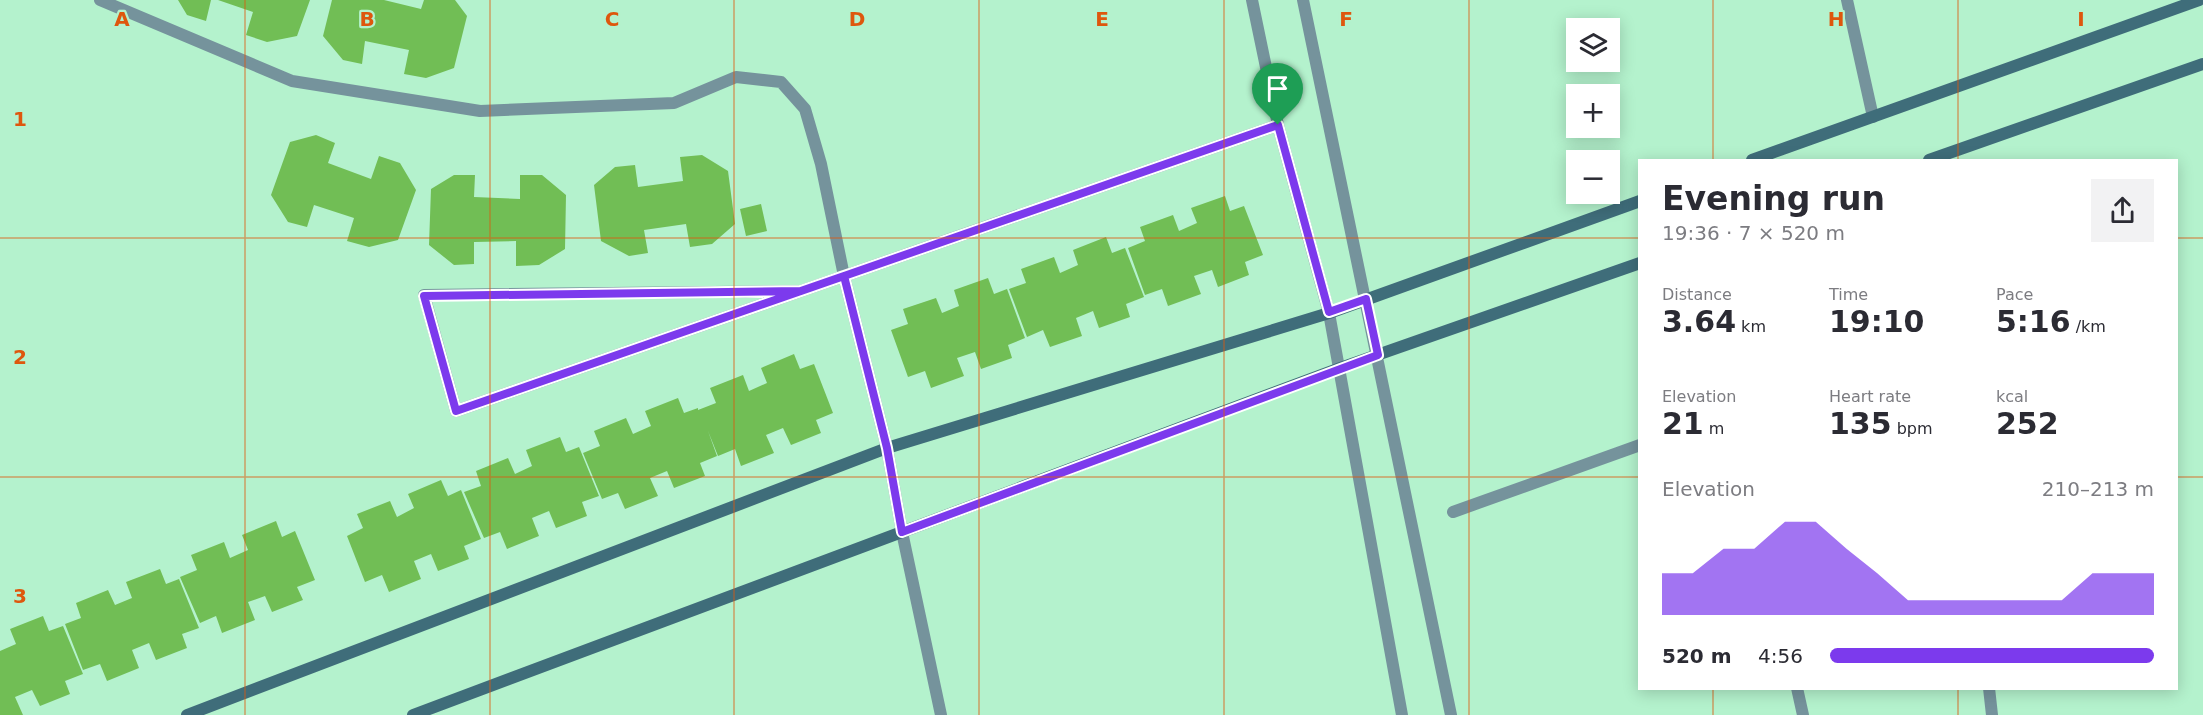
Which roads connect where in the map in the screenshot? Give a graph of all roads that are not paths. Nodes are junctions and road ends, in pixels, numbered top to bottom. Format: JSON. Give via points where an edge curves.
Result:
{"nodes":[{"id":1,"x":100,"y":0,"type":"edge"},
{"id":2,"x":1252,"y":0,"type":"edge"},
{"id":3,"x":1303,"y":0,"type":"edge"},
{"id":4,"x":1847,"y":0,"type":"edge"},
{"id":5,"x":2199,"y":0,"type":"edge"},
{"id":6,"x":2203,"y":64,"type":"edge"},
{"id":7,"x":1873,"y":117,"type":"junction"},
{"id":8,"x":1278,"y":125,"type":"junction"},
{"id":9,"x":1755,"y":159,"type":"edge"},
{"id":10,"x":1932,"y":159,"type":"edge"},
{"id":11,"x":1638,"y":202,"type":"edge"},
{"id":12,"x":1638,"y":264,"type":"edge"},
{"id":13,"x":844,"y":276,"type":"junction"},
{"id":14,"x":801,"y":291,"type":"junction"},
{"id":15,"x":1366,"y":299,"type":"junction"},
{"id":16,"x":1329,"y":312,"type":"junction"},
{"id":17,"x":1378,"y":355,"type":"junction"},
{"id":18,"x":1340,"y":368,"type":"junction"},
{"id":19,"x":1638,"y":446,"type":"edge"},
{"id":20,"x":887,"y":448,"type":"junction"},
{"id":21,"x":1454,"y":512,"type":"dead end"},
{"id":22,"x":902,"y":532,"type":"junction"},
{"id":23,"x":1797,"y":690,"type":"edge"},
{"id":24,"x":1989,"y":690,"type":"edge"},
{"id":25,"x":187,"y":715,"type":"edge"},
{"id":26,"x":413,"y":715,"type":"edge"},
{"id":27,"x":941,"y":715,"type":"edge"},
{"id":28,"x":1402,"y":715,"type":"edge"},
{"id":29,"x":1451,"y":715,"type":"edge"},
{"id":30,"x":1803,"y":715,"type":"edge"},
{"id":31,"x":1992,"y":715,"type":"edge"}],
"edges":[{"from":1,"to":13,"type":"street","via":[[292,81],[480,111],[674,103],[736,77],[781,82],[806,109]]},
{"from":2,"to":8,"type":"street"},
{"from":3,"to":15,"type":"street"},
{"from":4,"to":7,"type":"street"},
{"from":5,"to":7,"type":"street"},
{"from":6,"to":10,"type":"street"},
{"from":7,"to":9,"type":"street"},
{"from":8,"to":13,"type":"street"},
{"from":8,"to":16,"type":"street"},
{"from":11,"to":15,"type":"street"},
{"from":12,"to":17,"type":"street"},
{"from":13,"to":14,"type":"street"},
{"from":13,"to":20,"type":"street"},
{"from":14,"to":14,"type":"street","via":[[754,291],[424,296],[456,411]]},
{"from":15,"to":16,"type":"street"},
{"from":15,"to":17,"type":"street"},
{"from":16,"to":18,"type":"street"},
{"from":16,"to":20,"type":"street"},
{"from":17,"to":18,"type":"street"},
{"from":17,"to":29,"type":"street"},
{"from":18,"to":22,"type":"street"},
{"from":18,"to":28,"type":"street"},
{"from":19,"to":21,"type":"street"},
{"from":20,"to":22,"type":"street"},
{"from":20,"to":25,"type":"street"},
{"from":22,"to":26,"type":"street"},
{"from":22,"to":27,"type":"street"},
{"from":23,"to":30,"type":"street"},
{"from":24,"to":31,"type":"street"}]}
